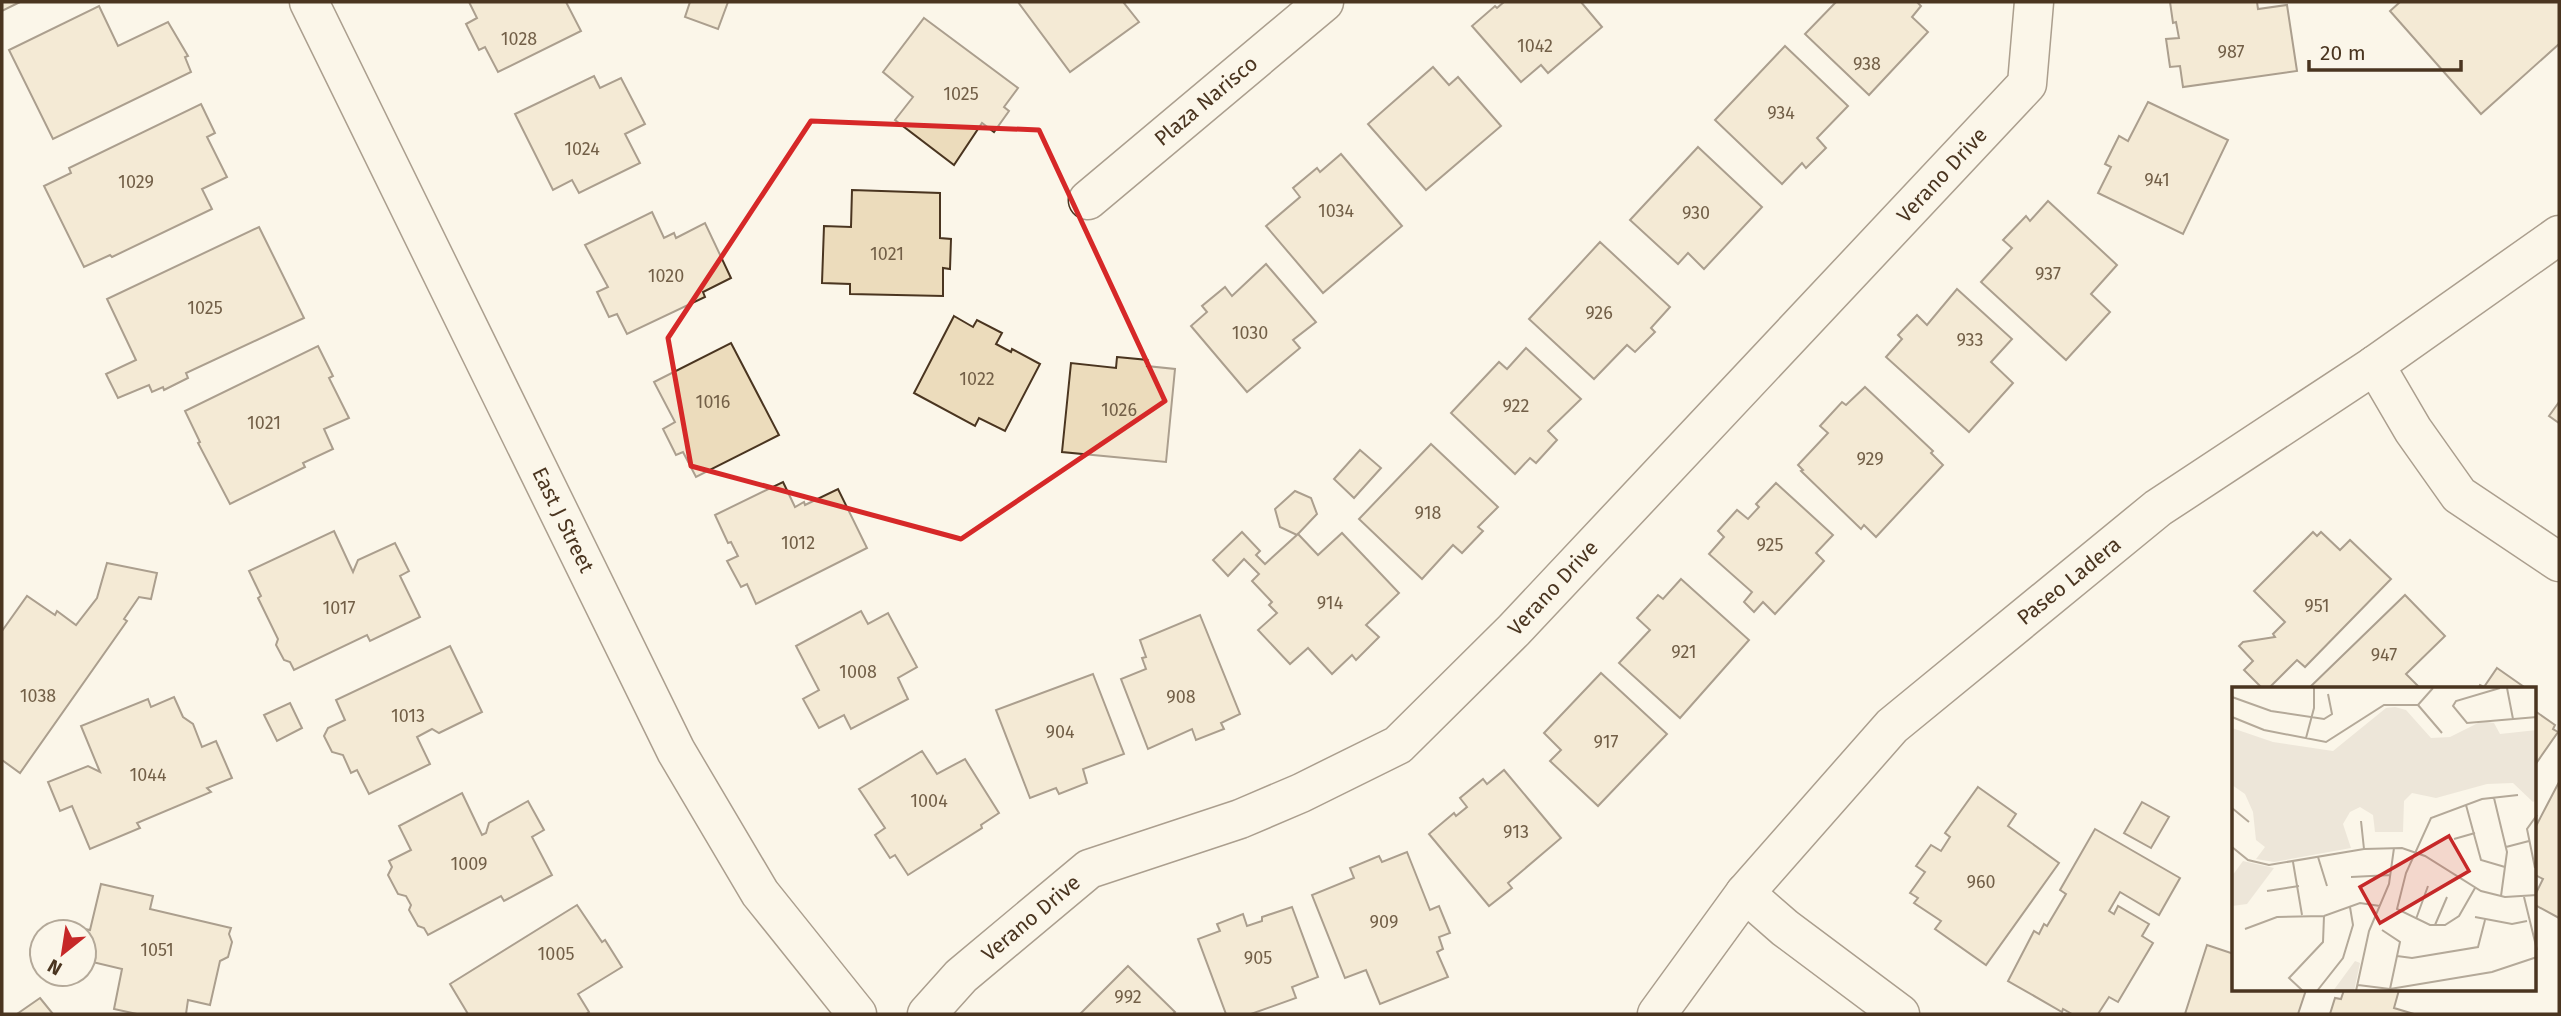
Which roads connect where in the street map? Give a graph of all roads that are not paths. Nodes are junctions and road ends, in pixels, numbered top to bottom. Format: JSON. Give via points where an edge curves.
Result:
{"nodes":[{"id":1,"x":309,"y":2,"type":"edge"},
{"id":2,"x":1324,"y":2,"type":"edge"},
{"id":3,"x":2035,"y":3,"type":"edge"},
{"id":4,"x":1088,"y":200,"type":"dead end"},
{"id":5,"x":2559,"y":235,"type":"edge"},
{"id":6,"x":2375,"y":365,"type":"junction"},
{"id":7,"x":2559,"y":562,"type":"edge"},
{"id":8,"x":1745,"y":892,"type":"junction"},
{"id":9,"x":857,"y":1014,"type":"edge"},
{"id":10,"x":927,"y":1014,"type":"edge"},
{"id":11,"x":1657,"y":1014,"type":"edge"},
{"id":12,"x":1900,"y":1014,"type":"edge"}],
"edges":[{"from":1,"to":9,"type":"street","name":"East J Street","via":[[676,751],[760,893]]},
{"from":2,"to":4,"type":"street","name":"Plaza Narisco"},
{"from":3,"to":10,"type":"street","name":"Verano Drive","via":[[2027,83],[1523,621],[1398,745],[1240,819],[1089,869],[961,976]]},
{"from":5,"to":6,"type":"street","name":"Paseo Ladera"},
{"from":6,"to":7,"type":"street","via":[[2459,495]]},
{"from":6,"to":8,"type":"street","name":"Paseo Ladera","via":[[2158,508],[1892,726]]},
{"from":8,"to":11,"type":"street","name":"Paseo Ladera"},
{"from":8,"to":12,"type":"street","via":[[1785,928]]}]}
